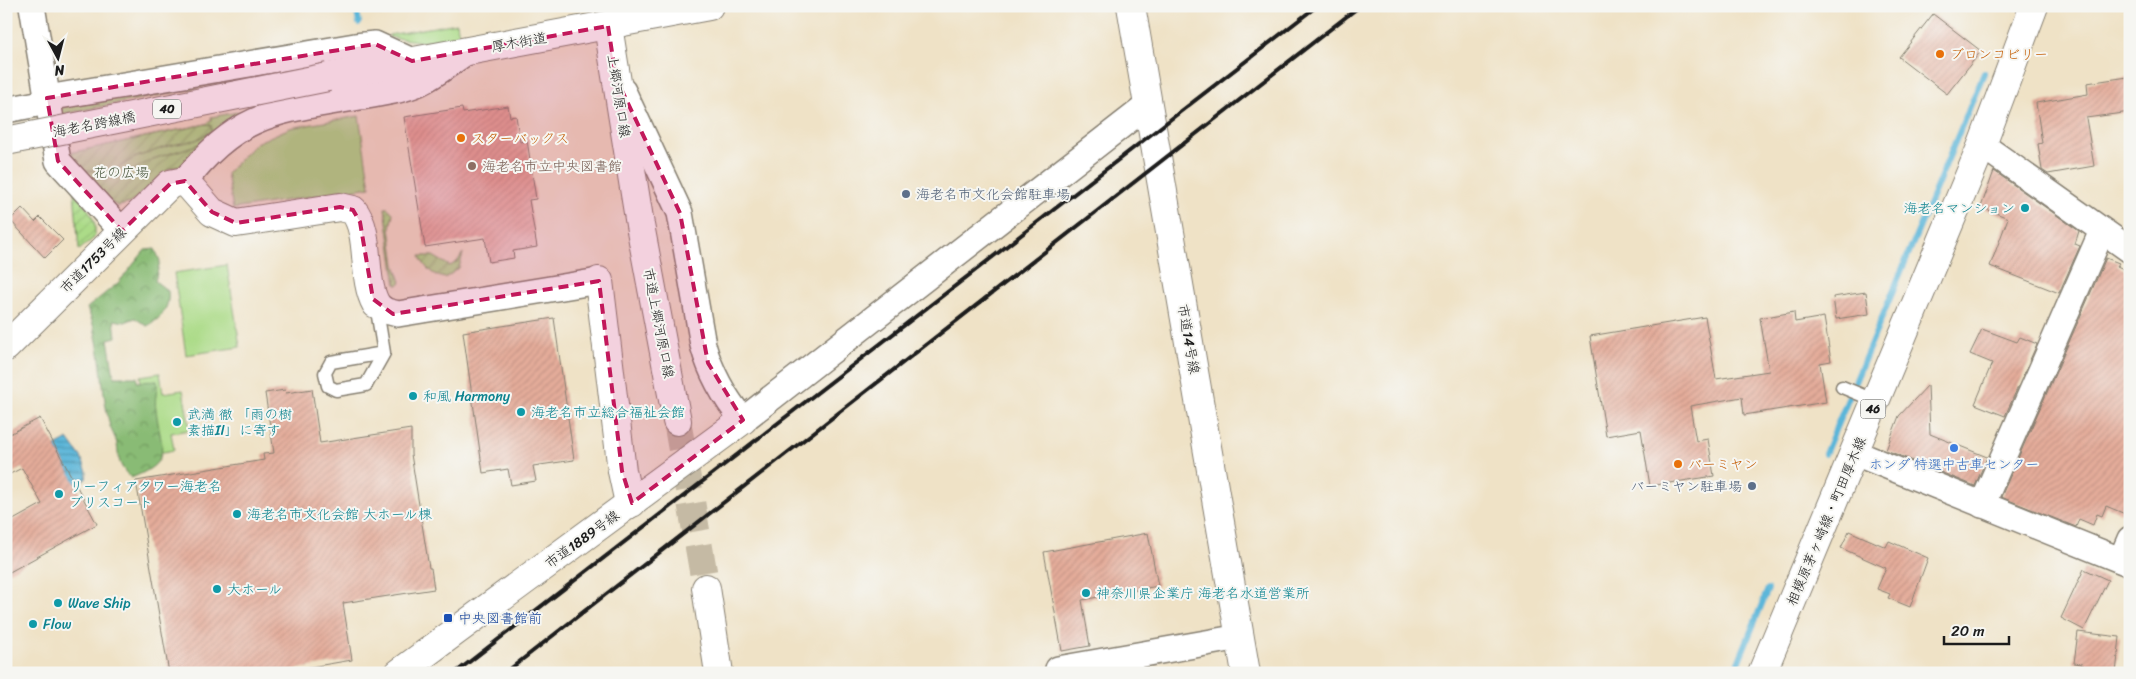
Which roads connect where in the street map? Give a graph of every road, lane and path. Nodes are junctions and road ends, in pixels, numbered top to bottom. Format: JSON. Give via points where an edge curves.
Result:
{"nodes":[{"id":1,"x":32,"y":6,"type":"edge"},
{"id":2,"x":709,"y":6,"type":"edge"},
{"id":3,"x":1131,"y":6,"type":"edge"},
{"id":4,"x":2034,"y":6,"type":"edge"},
{"id":5,"x":608,"y":26,"type":"junction"},
{"id":6,"x":469,"y":51,"type":"junction"},
{"id":7,"x":412,"y":61,"type":"junction"},
{"id":8,"x":328,"y":77,"type":"joint"},
{"id":9,"x":616,"y":78,"type":"junction"},
{"id":10,"x":46,"y":98,"type":"junction"},
{"id":11,"x":1148,"y":105,"type":"junction"},
{"id":12,"x":6,"y":110,"type":"edge"},
{"id":13,"x":6,"y":141,"type":"edge"},
{"id":14,"x":1982,"y":144,"type":"junction"},
{"id":15,"x":185,"y":181,"type":"junction"},
{"id":16,"x":640,"y":225,"type":"joint"},
{"id":17,"x":122,"y":231,"type":"junction"},
{"id":18,"x":2102,"y":231,"type":"junction"},
{"id":19,"x":2130,"y":250,"type":"edge"},
{"id":20,"x":599,"y":281,"type":"joint"},
{"id":21,"x":376,"y":304,"type":"junction"},
{"id":22,"x":6,"y":347,"type":"edge"},
{"id":23,"x":384,"y":353,"type":"dead end"},
{"id":24,"x":1842,"y":387,"type":"dead end"},
{"id":25,"x":1868,"y":397,"type":"junction"},
{"id":26,"x":743,"y":420,"type":"junction"},
{"id":27,"x":677,"y":421,"type":"tunnel mouth"},
{"id":28,"x":1854,"y":453,"type":"junction"},
{"id":29,"x":632,"y":503,"type":"junction"},
{"id":30,"x":1982,"y":505,"type":"junction"},
{"id":31,"x":2127,"y":554,"type":"edge"},
{"id":32,"x":706,"y":588,"type":"tunnel mouth"},
{"id":33,"x":1240,"y":637,"type":"junction"},
{"id":34,"x":1058,"y":668,"type":"dead end"},
{"id":35,"x":399,"y":673,"type":"edge"},
{"id":36,"x":719,"y":673,"type":"edge"},
{"id":37,"x":1246,"y":673,"type":"edge"},
{"id":38,"x":1762,"y":673,"type":"edge"}],
"edges":[{"from":1,"to":10,"type":"street"},
{"from":2,"to":5,"type":"street","name":"厚木街道","number":"40"},
{"from":3,"to":11,"type":"street","name":"市道14号線"},
{"from":4,"to":14,"type":"street","name":"相模原茅ヶ崎線・町田厚木線","number":"46"},
{"from":5,"to":6,"type":"street","name":"厚木街道","number":"40"},
{"from":5,"to":9,"type":"street","name":"上郷河原口線"},
{"from":6,"to":7,"type":"street","name":"厚木街道","number":"40"},
{"from":6,"to":15,"type":"street","via":[[412,85],[265,116],[238,129],[202,158]]},
{"from":7,"to":8,"type":"street","name":"厚木街道","number":"40"},
{"from":7,"to":10,"type":"street","via":[[375,44]]},
{"from":8,"to":13,"type":"street","name":"海老名跨線橋","number":"40","bridge":true},
{"from":9,"to":16,"type":"street","name":"上郷河原口線"},
{"from":9,"to":26,"type":"street","via":[[680,213],[708,363]]},
{"from":10,"to":12,"type":"street","via":[[37,104]]},
{"from":10,"to":17,"type":"street","via":[[58,160]]},
{"from":11,"to":26,"type":"street"},
{"from":11,"to":33,"type":"street","name":"市道14号線"},
{"from":14,"to":18,"type":"street"},
{"from":14,"to":25,"type":"street","name":"相模原茅ヶ崎線・町田厚木線","number":"46"},
{"from":15,"to":17,"type":"street","name":"市道1753号線","via":[[170,184]]},
{"from":15,"to":21,"type":"street","via":[[212,212],[236,223],[340,207],[353,210],[360,222],[371,292]]},
{"from":16,"to":27,"type":"street","name":"市道上郷河原口線"},
{"from":17,"to":22,"type":"street","name":"市道1753号線"},
{"from":18,"to":19,"type":"street"},
{"from":18,"to":30,"type":"street"},
{"from":20,"to":21,"type":"street","via":[[398,314]]},
{"from":20,"to":29,"type":"street","name":"市道1889号線","via":[[622,471]]},
{"from":21,"to":23,"type":"lane"},
{"from":24,"to":25,"type":"lane"},
{"from":25,"to":28,"type":"street","name":"相模原茅ヶ崎線・町田厚木線","number":"46"},
{"from":26,"to":29,"type":"street"},
{"from":28,"to":30,"type":"street"},
{"from":28,"to":38,"type":"street","name":"相模原茅ヶ崎線・町田厚木線","number":"46"},
{"from":29,"to":35,"type":"street","name":"市道1889号線"},
{"from":30,"to":31,"type":"street"},
{"from":32,"to":36,"type":"street"},
{"from":33,"to":34,"type":"street"},
{"from":33,"to":37,"type":"street","name":"市道14号線"}]}
